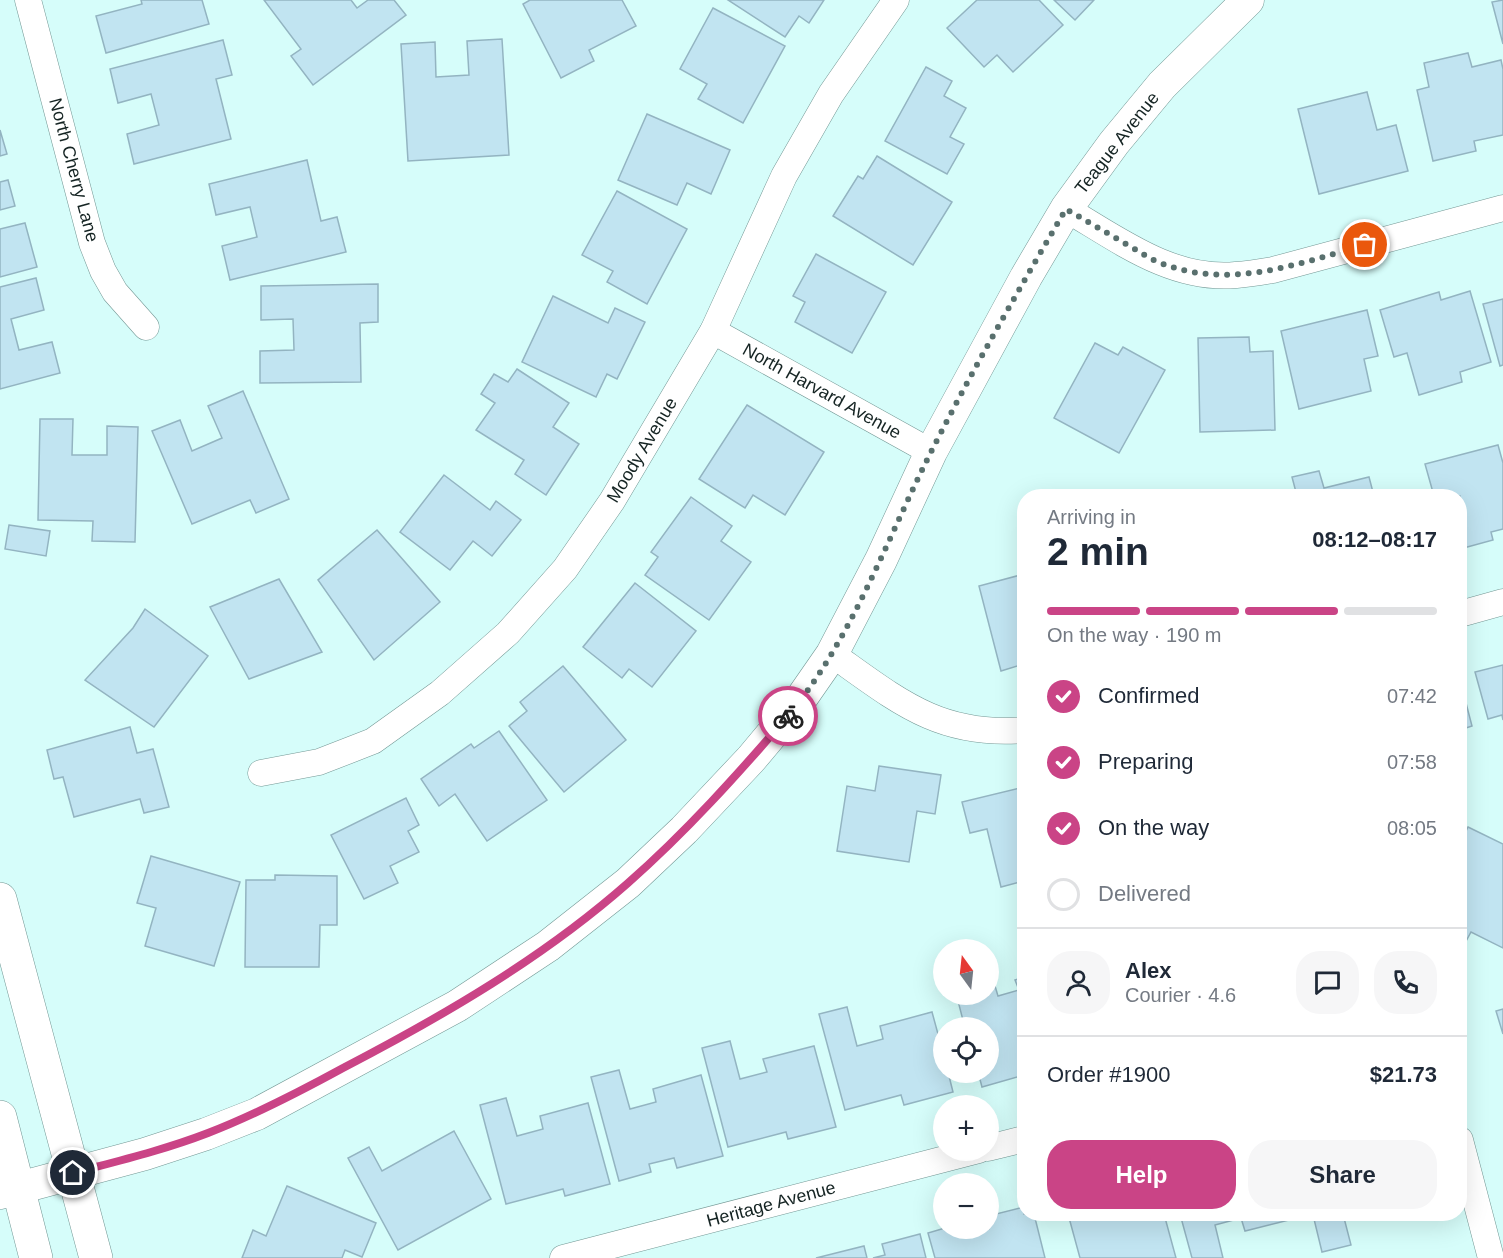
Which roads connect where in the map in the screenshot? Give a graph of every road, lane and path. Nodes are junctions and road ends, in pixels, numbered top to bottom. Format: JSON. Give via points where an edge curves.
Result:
{"nodes":[{"id":1,"x":28,"y":0,"type":"edge"},
{"id":2,"x":896,"y":0,"type":"edge"},
{"id":3,"x":1248,"y":0,"type":"edge"},
{"id":4,"x":1503,"y":208,"type":"edge"},
{"id":5,"x":1066,"y":209,"type":"junction"},
{"id":6,"x":146,"y":327,"type":"dead end"},
{"id":7,"x":713,"y":331,"type":"junction"},
{"id":8,"x":931,"y":452,"type":"junction"},
{"id":9,"x":1503,"y":602,"type":"edge"},
{"id":10,"x":1467,"y":612,"type":"edge"},
{"id":11,"x":832,"y":654,"type":"junction"},
{"id":12,"x":1017,"y":731,"type":"edge"},
{"id":13,"x":261,"y":774,"type":"dead end"},
{"id":14,"x":0,"y":899,"type":"edge"},
{"id":15,"x":0,"y":1117,"type":"edge"},
{"id":16,"x":1017,"y":1141,"type":"edge"},
{"id":17,"x":999,"y":1145,"type":"edge"},
{"id":18,"x":937,"y":1161,"type":"edge"},
{"id":19,"x":1467,"y":1167,"type":"edge"},
{"id":20,"x":73,"y":1173,"type":"junction"},
{"id":21,"x":9,"y":1191,"type":"edge"},
{"id":22,"x":36,"y":1258,"type":"edge"},
{"id":23,"x":96,"y":1258,"type":"edge"},
{"id":24,"x":563,"y":1258,"type":"edge"},
{"id":25,"x":1491,"y":1258,"type":"edge"}],
"edges":[{"from":1,"to":6,"type":"street","name":"North Cherry Lane","via":[[92,243],[115,292]]},
{"from":2,"to":7,"type":"street","name":"Moody Avenue","via":[[831,94],[784,176]]},
{"from":3,"to":5,"type":"street","name":"Teague Avenue","via":[[1162,85]]},
{"from":4,"to":5,"type":"street","via":[[1273,270],[1235,276],[1204,274],[1156,261]]},
{"from":5,"to":8,"type":"street","name":"Teague Avenue"},
{"from":7,"to":8,"type":"street","name":"North Harvard Avenue"},
{"from":7,"to":13,"type":"street","name":"Moody Avenue","via":[[612,501],[565,569],[508,633],[440,693],[373,741],[319,762]]},
{"from":8,"to":11,"type":"street","name":"Teague Avenue"},
{"from":9,"to":10,"type":"street"},
{"from":11,"to":12,"type":"street","via":[[930,717],[964,728]]},
{"from":11,"to":20,"type":"street","name":"Teague Avenue","via":[[751,759],[684,830],[628,883],[548,946],[457,1006],[257,1113],[196,1138]]},
{"from":14,"to":20,"type":"main road"},
{"from":15,"to":21,"type":"main road"},
{"from":16,"to":17,"type":"street"},
{"from":18,"to":24,"type":"street","name":"Heritage Avenue"},
{"from":19,"to":25,"type":"street"},
{"from":20,"to":21,"type":"street","name":"Teague Avenue"},
{"from":20,"to":23,"type":"main road"},
{"from":21,"to":22,"type":"main road"}]}
